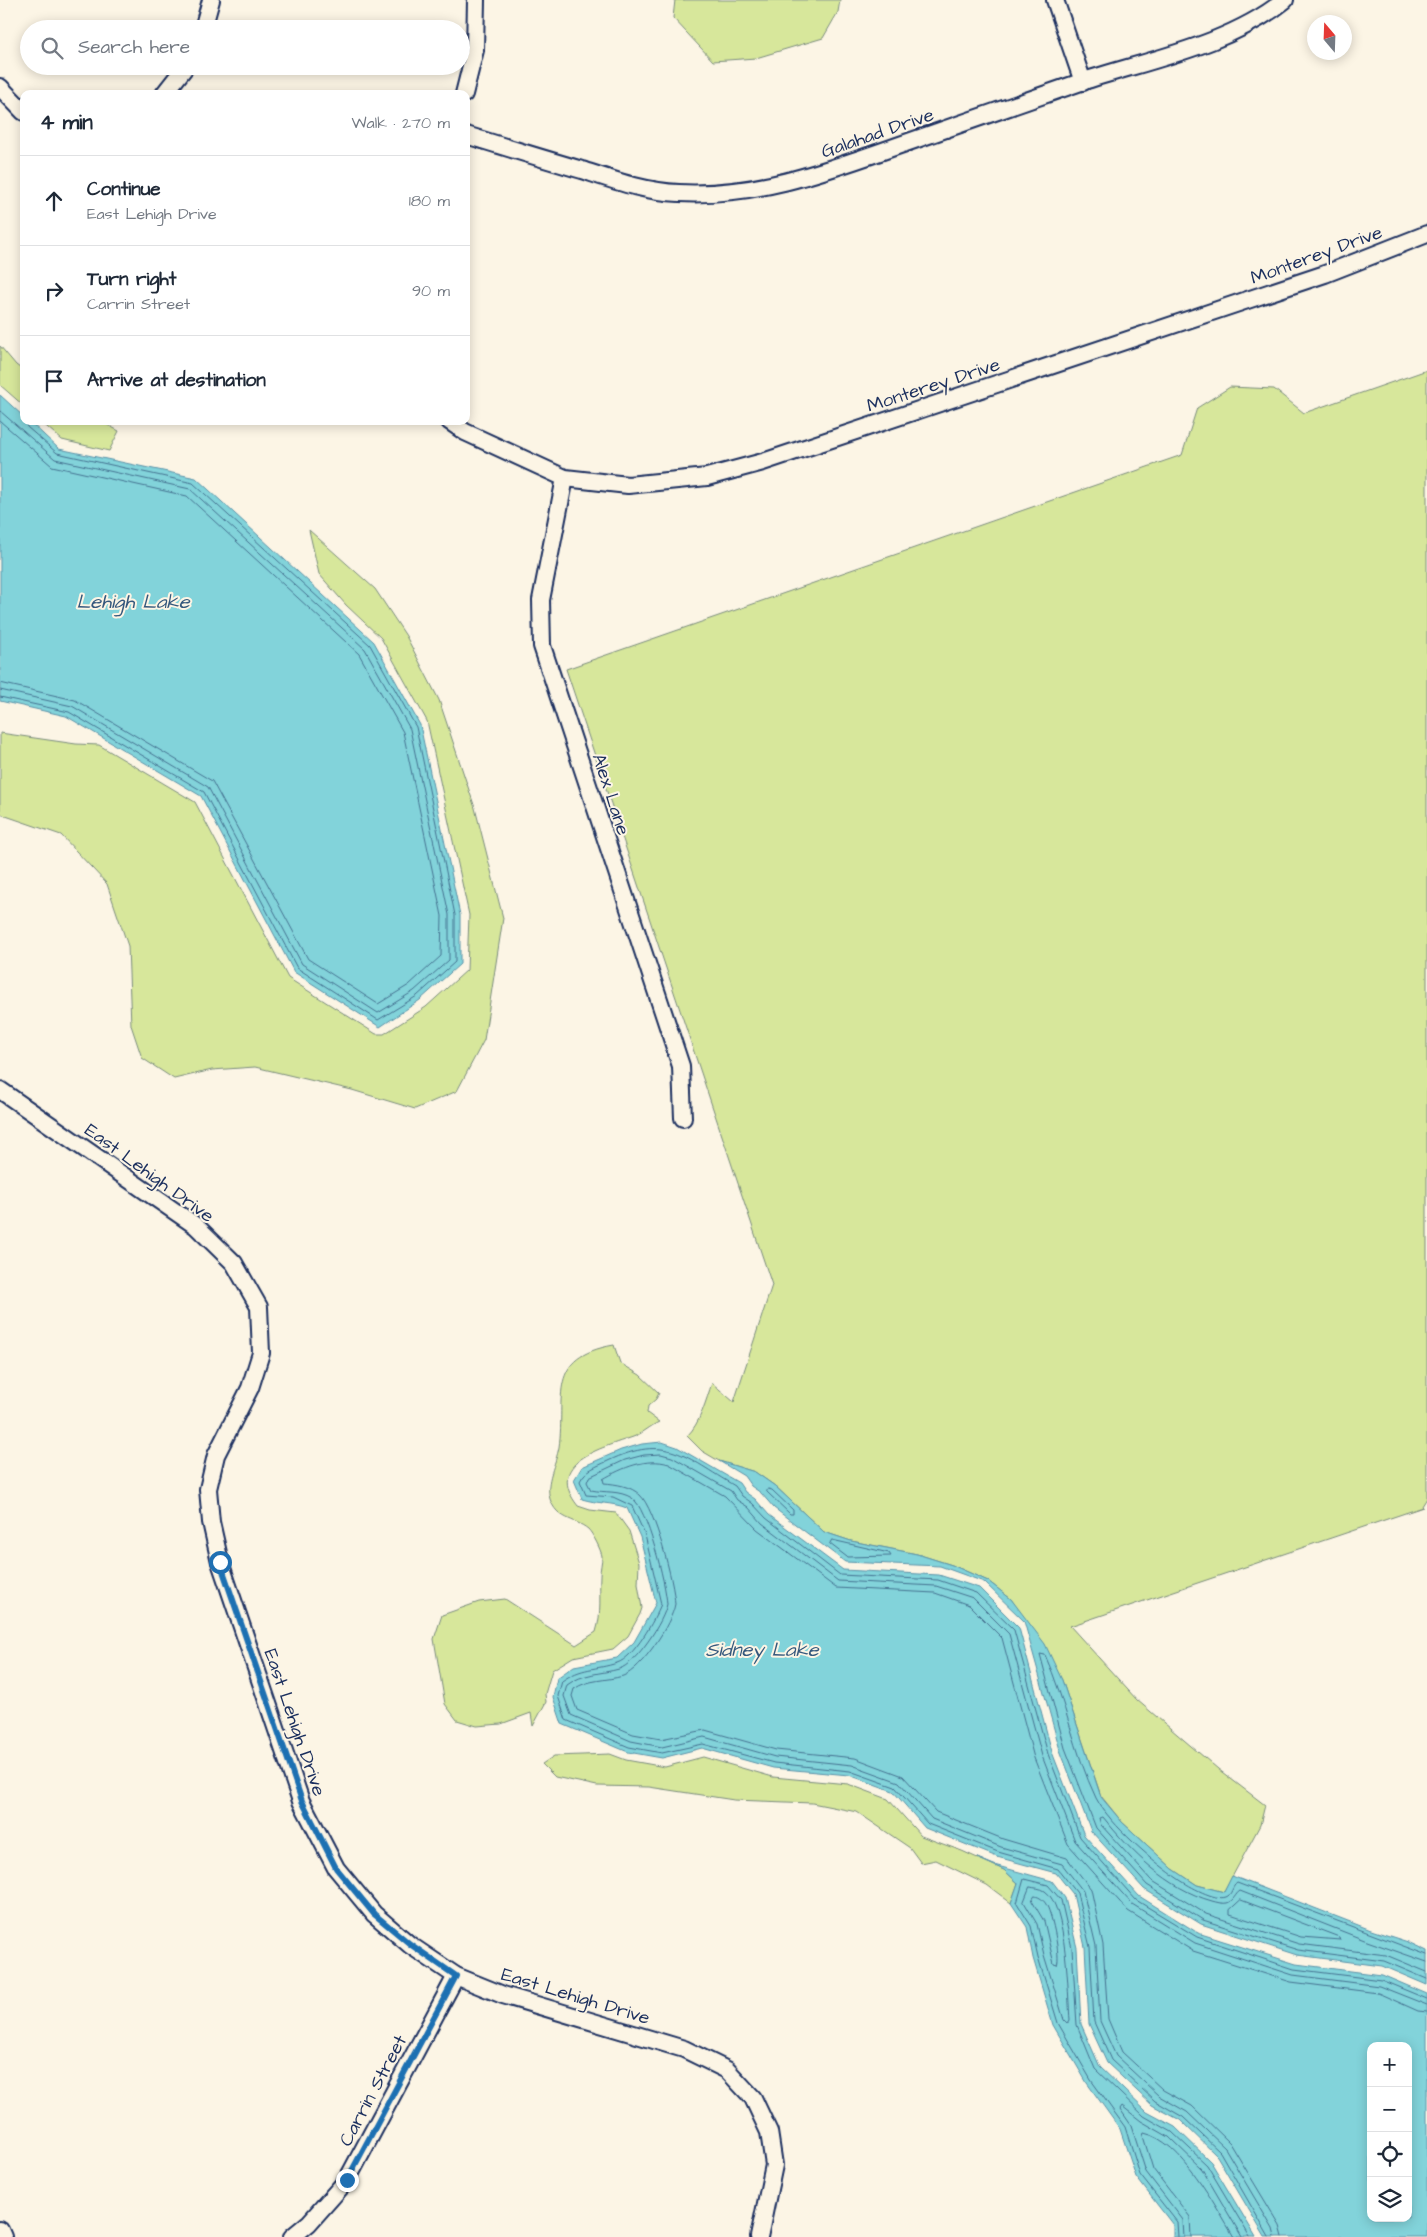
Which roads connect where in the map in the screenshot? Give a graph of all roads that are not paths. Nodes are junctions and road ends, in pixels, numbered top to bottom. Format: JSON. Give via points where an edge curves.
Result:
{"nodes":[{"id":1,"x":211,"y":0,"type":"edge"},
{"id":2,"x":476,"y":0,"type":"edge"},
{"id":3,"x":1055,"y":0,"type":"edge"},
{"id":4,"x":1285,"y":0,"type":"edge"},
{"id":5,"x":205,"y":20,"type":"edge"},
{"id":6,"x":470,"y":70,"type":"edge"},
{"id":7,"x":179,"y":75,"type":"edge"},
{"id":8,"x":469,"y":75,"type":"edge"},
{"id":9,"x":1083,"y":82,"type":"junction"},
{"id":10,"x":0,"y":87,"type":"edge"},
{"id":11,"x":167,"y":90,"type":"edge"},
{"id":12,"x":465,"y":90,"type":"edge"},
{"id":13,"x":20,"y":108,"type":"edge"},
{"id":14,"x":470,"y":136,"type":"edge"},
{"id":15,"x":1427,"y":234,"type":"edge"},
{"id":16,"x":455,"y":425,"type":"edge"},
{"id":17,"x":565,"y":478,"type":"junction"},
{"id":18,"x":0,"y":1090,"type":"edge"},
{"id":19,"x":683,"y":1118,"type":"dead end"},
{"id":20,"x":456,"y":1976,"type":"junction"},
{"id":21,"x":0,"y":2230,"type":"edge"},
{"id":22,"x":3,"y":2237,"type":"edge"},
{"id":23,"x":292,"y":2237,"type":"edge"},
{"id":24,"x":759,"y":2237,"type":"edge"}],
"edges":[{"from":1,"to":5,"type":"street"},
{"from":2,"to":6,"type":"street","via":[[475,50]]},
{"from":3,"to":9,"type":"street"},
{"from":4,"to":9,"type":"street","name":"Galahad Drive","via":[[1269,13],[1228,33],[1166,57]]},
{"from":7,"to":11,"type":"street"},
{"from":8,"to":12,"type":"street"},
{"from":9,"to":14,"type":"street","name":"Galahad Drive","via":[[827,171],[735,192],[678,193],[629,185]]},
{"from":10,"to":13,"type":"street"},
{"from":15,"to":17,"type":"street","name":"Monterey Drive","via":[[1326,274],[763,462],[707,477],[628,485]]},
{"from":16,"to":17,"type":"street","name":"Monterey Drive"},
{"from":17,"to":19,"type":"street","name":"Alex Lane","via":[[541,600],[542,646],[681,1066]]},
{"from":18,"to":20,"type":"street","name":"East Lehigh Drive","via":[[196,1226],[234,1263],[259,1307],[261,1352],[250,1388],[216,1455],[208,1489],[220,1562],[302,1801],[336,1868],[374,1914]]},
{"from":20,"to":23,"type":"street","name":"Carrin Street","via":[[347,2180],[309,2223]]},
{"from":20,"to":24,"type":"street","name":"East Lehigh Drive","via":[[502,1995],[684,2049],[727,2070],[753,2098],[769,2132],[774,2165]]},
{"from":21,"to":22,"type":"street"}]}
